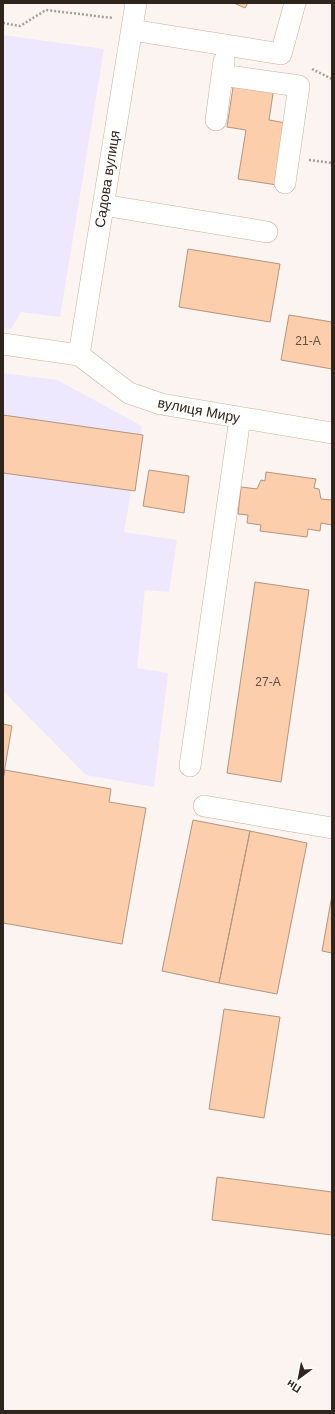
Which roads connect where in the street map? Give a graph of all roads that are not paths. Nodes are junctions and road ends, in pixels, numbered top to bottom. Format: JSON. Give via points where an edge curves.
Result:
{"nodes":[{"id":1,"x":136,"y":3,"type":"edge"},
{"id":2,"x":295,"y":3,"type":"edge"},
{"id":3,"x":132,"y":30,"type":"junction"},
{"id":4,"x":226,"y":45,"type":"junction"},
{"id":5,"x":222,"y":75,"type":"junction"},
{"id":6,"x":216,"y":120,"type":"dead end"},
{"id":7,"x":285,"y":183,"type":"dead end"},
{"id":8,"x":103,"y":205,"type":"junction"},
{"id":9,"x":267,"y":232,"type":"dead end"},
{"id":10,"x":3,"y":344,"type":"edge"},
{"id":11,"x":79,"y":355,"type":"junction"},
{"id":12,"x":240,"y":418,"type":"junction"},
{"id":13,"x":332,"y":433,"type":"edge"},
{"id":14,"x":190,"y":766,"type":"dead end"},
{"id":15,"x":204,"y":806,"type":"dead end"},
{"id":16,"x":332,"y":828,"type":"edge"}],
"edges":[{"from":1,"to":3,"type":"street","name":"Садова вулиця"},
{"from":2,"to":4,"type":"street","via":[[281,54]]},
{"from":3,"to":4,"type":"street"},
{"from":3,"to":8,"type":"street","name":"Садова вулиця"},
{"from":4,"to":5,"type":"street"},
{"from":5,"to":6,"type":"street"},
{"from":5,"to":7,"type":"street","via":[[299,86]]},
{"from":8,"to":9,"type":"street"},
{"from":8,"to":11,"type":"street","name":"Садова вулиця"},
{"from":10,"to":11,"type":"street"},
{"from":11,"to":12,"type":"street","name":"вулиця Миру","via":[[129,393],[161,404]]},
{"from":12,"to":13,"type":"street","name":"вулиця Миру"},
{"from":12,"to":14,"type":"street"},
{"from":15,"to":16,"type":"street"}]}
